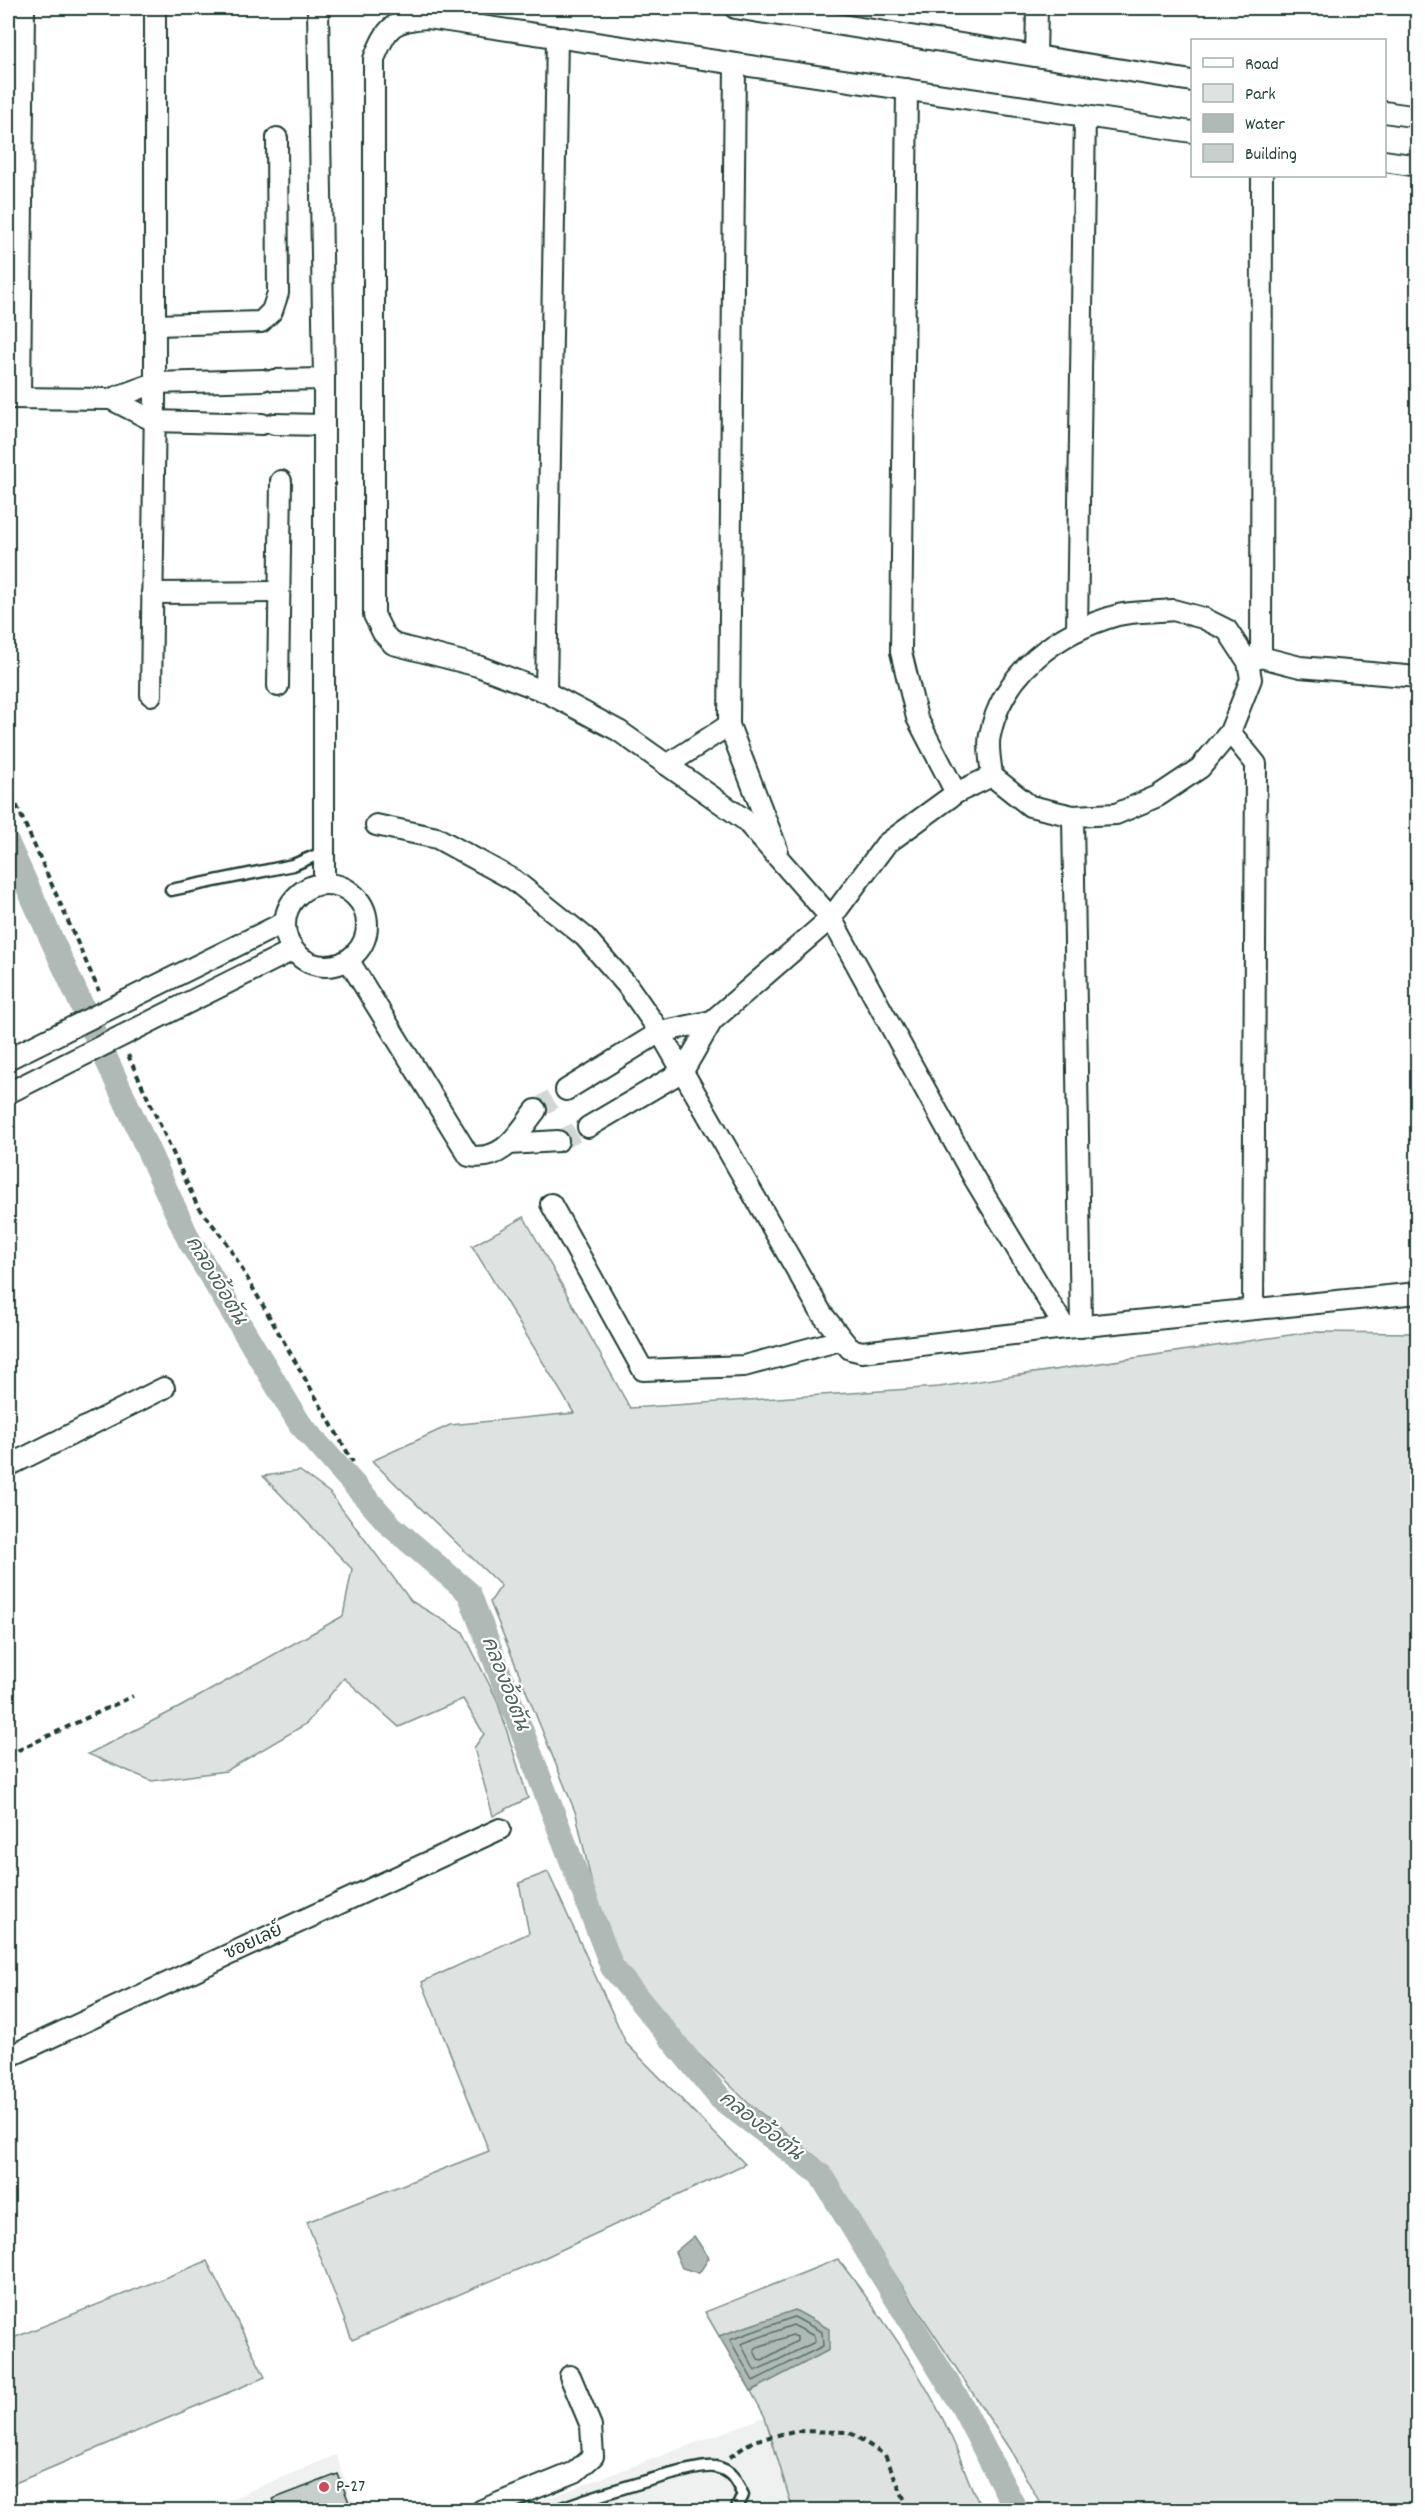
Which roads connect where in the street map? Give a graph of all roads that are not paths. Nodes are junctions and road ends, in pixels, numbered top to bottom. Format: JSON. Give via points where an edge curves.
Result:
{"nodes":[{"id":1,"x":24,"y":8,"type":"edge"},
{"id":2,"x":155,"y":8,"type":"edge"},
{"id":3,"x":318,"y":8,"type":"edge"},
{"id":4,"x":735,"y":8,"type":"edge"},
{"id":5,"x":1036,"y":8,"type":"edge"},
{"id":6,"x":557,"y":37,"type":"junction"},
{"id":7,"x":1036,"y":56,"type":"junction"},
{"id":8,"x":735,"y":64,"type":"junction"},
{"id":9,"x":1191,"y":81,"type":"edge"},
{"id":10,"x":907,"y":89,"type":"junction"},
{"id":11,"x":1386,"y":112,"type":"edge"},
{"id":12,"x":1085,"y":116,"type":"junction"},
{"id":13,"x":1418,"y":117,"type":"edge"},
{"id":14,"x":1191,"y":132,"type":"edge"},
{"id":15,"x":277,"y":138,"type":"dead end"},
{"id":16,"x":1386,"y":161,"type":"edge"},
{"id":17,"x":1418,"y":166,"type":"edge"},
{"id":18,"x":1262,"y":177,"type":"edge"},
{"id":19,"x":155,"y":325,"type":"junction"},
{"id":20,"x":324,"y":379,"type":"junction"},
{"id":21,"x":155,"y":382,"type":"junction"},
{"id":22,"x":14,"y":398,"type":"edge"},
{"id":23,"x":111,"y":399,"type":"junction"},
{"id":24,"x":154,"y":421,"type":"junction"},
{"id":25,"x":324,"y":425,"type":"junction"},
{"id":26,"x":280,"y":481,"type":"dead end"},
{"id":27,"x":279,"y":592,"type":"junction"},
{"id":28,"x":152,"y":593,"type":"junction"},
{"id":29,"x":1077,"y":630,"type":"junction"},
{"id":30,"x":1254,"y":660,"type":"junction"},
{"id":31,"x":1418,"y":676,"type":"edge"},
{"id":32,"x":279,"y":686,"type":"dead end"},
{"id":33,"x":546,"y":692,"type":"junction"},
{"id":34,"x":151,"y":695,"type":"dead end"},
{"id":35,"x":729,"y":725,"type":"junction"},
{"id":36,"x":1230,"y":732,"type":"junction"},
{"id":37,"x":667,"y":765,"type":"junction"},
{"id":38,"x":992,"y":776,"type":"junction"},
{"id":39,"x":956,"y":793,"type":"junction"},
{"id":40,"x":1074,"y":816,"type":"junction"},
{"id":41,"x":376,"y":825,"type":"dead end"},
{"id":42,"x":324,"y":852,"type":"junction"},
{"id":43,"x":782,"y":862,"type":"junction"},
{"id":44,"x":324,"y":883,"type":"junction"},
{"id":45,"x":171,"y":890,"type":"dead end"},
{"id":46,"x":831,"y":918,"type":"junction"},
{"id":47,"x":285,"y":922,"type":"junction"},
{"id":48,"x":293,"y":950,"type":"junction"},
{"id":49,"x":349,"y":961,"type":"junction"},
{"id":50,"x":712,"y":1021,"type":"junction"},
{"id":51,"x":660,"y":1032,"type":"junction"},
{"id":52,"x":8,"y":1059,"type":"edge"},
{"id":53,"x":683,"y":1071,"type":"junction"},
{"id":54,"x":566,"y":1090,"type":"tunnel mouth"},
{"id":55,"x":8,"y":1093,"type":"edge"},
{"id":56,"x":536,"y":1110,"type":"tunnel mouth"},
{"id":57,"x":588,"y":1127,"type":"tunnel mouth"},
{"id":58,"x":558,"y":1141,"type":"tunnel mouth"},
{"id":59,"x":509,"y":1144,"type":"junction"},
{"id":60,"x":551,"y":1204,"type":"dead end"},
{"id":61,"x":1418,"y":1293,"type":"edge"},
{"id":62,"x":1253,"y":1310,"type":"junction"},
{"id":63,"x":1073,"y":1328,"type":"junction"},
{"id":64,"x":841,"y":1340,"type":"junction"},
{"id":65,"x":164,"y":1388,"type":"dead end"},
{"id":66,"x":8,"y":1466,"type":"edge"},
{"id":67,"x":500,"y":1828,"type":"dead end"},
{"id":68,"x":8,"y":2057,"type":"edge"},
{"id":69,"x":570,"y":2376,"type":"dead end"},
{"id":70,"x":579,"y":2503,"type":"junction"},
{"id":71,"x":482,"y":2511,"type":"edge"},
{"id":72,"x":556,"y":2511,"type":"edge"},
{"id":73,"x":589,"y":2511,"type":"edge"},
{"id":74,"x":736,"y":2511,"type":"edge"}],
"edges":[{"from":1,"to":22,"type":"street"},
{"from":2,"to":19,"type":"street"},
{"from":3,"to":20,"type":"street"},
{"from":4,"to":7,"type":"street"},
{"from":5,"to":7,"type":"street"},
{"from":6,"to":8,"type":"street"},
{"from":6,"to":33,"type":"street"},
{"from":6,"to":33,"type":"street","via":[[428,18],[404,19],[384,34],[374,59],[374,615],[393,644],[478,666]]},
{"from":7,"to":9,"type":"street"},
{"from":8,"to":10,"type":"street"},
{"from":8,"to":35,"type":"street"},
{"from":10,"to":12,"type":"street"},
{"from":10,"to":39,"type":"street","via":[[901,652],[916,718]]},
{"from":11,"to":13,"type":"street"},
{"from":12,"to":14,"type":"street"},
{"from":12,"to":29,"type":"street"},
{"from":15,"to":19,"type":"street","via":[[278,293],[272,311],[261,321]]},
{"from":16,"to":17,"type":"street"},
{"from":18,"to":30,"type":"street"},
{"from":19,"to":21,"type":"street"},
{"from":20,"to":21,"type":"street"},
{"from":20,"to":25,"type":"street"},
{"from":21,"to":23,"type":"street"},
{"from":21,"to":24,"type":"street"},
{"from":22,"to":23,"type":"street"},
{"from":23,"to":24,"type":"street"},
{"from":24,"to":25,"type":"street"},
{"from":24,"to":28,"type":"street"},
{"from":25,"to":42,"type":"street"},
{"from":26,"to":27,"type":"street"},
{"from":27,"to":28,"type":"street"},
{"from":27,"to":32,"type":"street"},
{"from":28,"to":34,"type":"street"},
{"from":29,"to":30,"type":"street","via":[[1119,615],[1173,610],[1227,630]]},
{"from":29,"to":38,"type":"street","via":[[1034,657],[1006,690],[989,736]]},
{"from":30,"to":31,"type":"street"},
{"from":30,"to":36,"type":"street","via":[[1251,679]]},
{"from":33,"to":37,"type":"street","via":[[619,731]]},
{"from":35,"to":37,"type":"street"},
{"from":35,"to":43,"type":"street"},
{"from":36,"to":40,"type":"street","via":[[1200,768],[1158,796],[1116,814]]},
{"from":36,"to":62,"type":"street","via":[[1256,764]]},
{"from":37,"to":43,"type":"street","via":[[745,820]]},
{"from":38,"to":39,"type":"street"},
{"from":38,"to":40,"type":"street","via":[[1030,806]]},
{"from":39,"to":46,"type":"street","via":[[886,844]]},
{"from":40,"to":63,"type":"street"},
{"from":41,"to":51,"type":"street","via":[[437,838],[514,880],[585,937],[627,985]]},
{"from":42,"to":44,"type":"street"},
{"from":42,"to":45,"type":"lane","via":[[292,865]]},
{"from":43,"to":46,"type":"street"},
{"from":44,"to":47,"type":"street","via":[[297,895],[288,907]]},
{"from":44,"to":49,"type":"street","via":[[342,886],[357,896],[366,912],[368,930],[362,948]]},
{"from":46,"to":50,"type":"street"},
{"from":46,"to":63,"type":"street","via":[[974,1178]]},
{"from":47,"to":48,"type":"street"},
{"from":47,"to":52,"type":"street"},
{"from":48,"to":49,"type":"street","via":[[319,966]]},
{"from":48,"to":55,"type":"street"},
{"from":49,"to":59,"type":"street","via":[[469,1156],[490,1157]]},
{"from":50,"to":51,"type":"street"},
{"from":50,"to":53,"type":"street"},
{"from":51,"to":53,"type":"street"},
{"from":51,"to":54,"type":"street"},
{"from":53,"to":57,"type":"street"},
{"from":53,"to":64,"type":"street","via":[[822,1314]]},
{"from":56,"to":59,"type":"street"},
{"from":58,"to":59,"type":"street"},
{"from":60,"to":64,"type":"street","via":[[643,1370],[744,1366]]},
{"from":61,"to":62,"type":"street"},
{"from":62,"to":63,"type":"street"},
{"from":63,"to":64,"type":"street","via":[[862,1352],[850,1349]]},
{"from":65,"to":66,"type":"street"},
{"from":67,"to":68,"type":"street","name":"ซอยเลย์"},
{"from":69,"to":71,"type":"street","via":[[591,2427],[593,2456],[575,2472]]},
{"from":70,"to":72,"type":"lane"},
{"from":70,"to":73,"type":"lane"},
{"from":70,"to":74,"type":"lane","via":[[670,2475],[714,2467],[732,2474],[743,2494]]}]}
